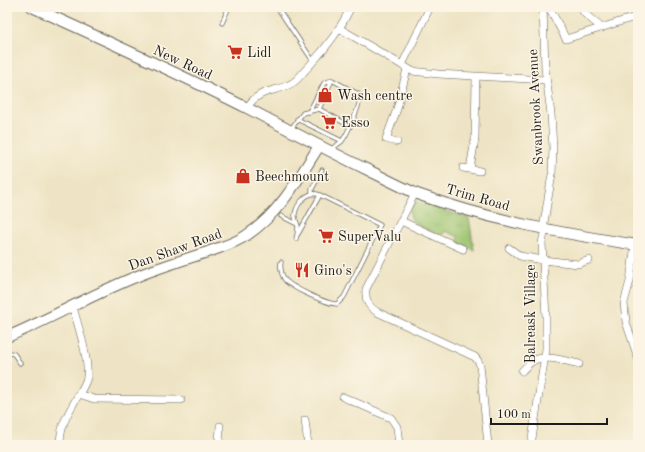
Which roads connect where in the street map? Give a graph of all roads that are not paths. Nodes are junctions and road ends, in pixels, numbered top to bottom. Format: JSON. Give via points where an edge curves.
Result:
{"nodes":[{"id":1,"x":32,"y":7,"type":"edge"},
{"id":2,"x":229,"y":7,"type":"edge"},
{"id":3,"x":277,"y":7,"type":"edge"},
{"id":4,"x":351,"y":7,"type":"edge"},
{"id":5,"x":430,"y":7,"type":"edge"},
{"id":6,"x":543,"y":7,"type":"edge"},
{"id":7,"x":550,"y":7,"type":"edge"},
{"id":8,"x":580,"y":7,"type":"edge"},
{"id":9,"x":47,"y":10,"type":"edge"},
{"id":10,"x":638,"y":16,"type":"edge"},
{"id":11,"x":222,"y":23,"type":"dead end"},
{"id":12,"x":339,"y":28,"type":"junction"},
{"id":13,"x":602,"y":28,"type":"junction"},
{"id":14,"x":314,"y":61,"type":"junction"},
{"id":15,"x":405,"y":67,"type":"junction"},
{"id":16,"x":476,"y":77,"type":"junction"},
{"id":17,"x":332,"y":80,"type":"junction"},
{"id":18,"x":546,"y":80,"type":"junction"},
{"id":19,"x":247,"y":108,"type":"junction"},
{"id":20,"x":319,"y":109,"type":"junction"},
{"id":21,"x":309,"y":112,"type":"junction"},
{"id":22,"x":297,"y":119,"type":"junction"},
{"id":23,"x":350,"y":126,"type":"junction"},
{"id":24,"x":293,"y":132,"type":"junction"},
{"id":25,"x":342,"y":141,"type":"junction"},
{"id":26,"x":397,"y":142,"type":"dead end"},
{"id":27,"x":320,"y":146,"type":"junction"},
{"id":28,"x":337,"y":155,"type":"junction"},
{"id":29,"x":322,"y":170,"type":"dead end"},
{"id":30,"x":480,"y":172,"type":"dead end"},
{"id":31,"x":415,"y":192,"type":"junction"},
{"id":32,"x":312,"y":193,"type":"junction"},
{"id":33,"x":320,"y":194,"type":"junction"},
{"id":34,"x":281,"y":216,"type":"dead end"},
{"id":35,"x":401,"y":221,"type":"junction"},
{"id":36,"x":297,"y":224,"type":"junction"},
{"id":37,"x":544,"y":229,"type":"junction"},
{"id":38,"x":637,"y":245,"type":"edge"},
{"id":39,"x":509,"y":248,"type":"dead end"},
{"id":40,"x":463,"y":249,"type":"dead end"},
{"id":41,"x":543,"y":260,"type":"junction"},
{"id":42,"x":589,"y":260,"type":"dead end"},
{"id":43,"x":281,"y":262,"type":"dead end"},
{"id":44,"x":635,"y":267,"type":"edge"},
{"id":45,"x":72,"y":307,"type":"junction"},
{"id":46,"x":7,"y":336,"type":"edge"},
{"id":47,"x":7,"y":352,"type":"edge"},
{"id":48,"x":638,"y":358,"type":"edge"},
{"id":49,"x":544,"y":359,"type":"junction"},
{"id":50,"x":20,"y":364,"type":"dead end"},
{"id":51,"x":579,"y":364,"type":"dead end"},
{"id":52,"x":522,"y":371,"type":"dead end"},
{"id":53,"x":79,"y":394,"type":"junction"},
{"id":54,"x":343,"y":397,"type":"dead end"},
{"id":55,"x":181,"y":400,"type":"dead end"},
{"id":56,"x":305,"y":420,"type":"dead end"},
{"id":57,"x":220,"y":426,"type":"dead end"},
{"id":58,"x":60,"y":445,"type":"edge"},
{"id":59,"x":219,"y":445,"type":"edge"},
{"id":60,"x":308,"y":445,"type":"edge"},
{"id":61,"x":399,"y":445,"type":"edge"},
{"id":62,"x":488,"y":445,"type":"edge"},
{"id":63,"x":531,"y":445,"type":"edge"}],
"edges":[{"from":1,"to":9,"type":"main road","name":"New Road"},
{"from":2,"to":11,"type":"lane"},
{"from":3,"to":14,"type":"lane"},
{"from":4,"to":12,"type":"street"},
{"from":5,"to":15,"type":"street"},
{"from":6,"to":18,"type":"street","name":"Swanbrook Avenue"},
{"from":7,"to":13,"type":"street","via":[[566,39]]},
{"from":8,"to":13,"type":"street"},
{"from":9,"to":19,"type":"main road","name":"New Road","via":[[75,26]]},
{"from":10,"to":13,"type":"street"},
{"from":12,"to":14,"type":"street"},
{"from":12,"to":15,"type":"street"},
{"from":14,"to":19,"type":"street","via":[[288,86],[261,94]]},
{"from":15,"to":16,"type":"street","via":[[425,73]]},
{"from":15,"to":26,"type":"street","via":[[397,109],[386,138]]},
{"from":16,"to":18,"type":"street"},
{"from":16,"to":30,"type":"street","via":[[475,138],[466,169]]},
{"from":17,"to":20,"type":"lane"},
{"from":17,"to":21,"type":"lane","via":[[324,82]]},
{"from":17,"to":23,"type":"lane","via":[[360,95],[360,102]]},
{"from":18,"to":37,"type":"street","name":"Swanbrook Avenue","via":[[552,114],[553,154]]},
{"from":19,"to":24,"type":"main road","name":"New Road"},
{"from":20,"to":21,"type":"lane"},
{"from":20,"to":23,"type":"lane"},
{"from":21,"to":22,"type":"lane","via":[[303,113]]},
{"from":22,"to":24,"type":"lane"},
{"from":22,"to":25,"type":"lane"},
{"from":23,"to":25,"type":"lane"},
{"from":24,"to":27,"type":"main road","name":"New Road"},
{"from":25,"to":28,"type":"lane","via":[[334,147]]},
{"from":27,"to":28,"type":"main road","name":"Trim Road"},
{"from":27,"to":45,"type":"main road","name":"Dan Shaw Road","via":[[282,201],[248,235],[222,247],[147,272]]},
{"from":28,"to":31,"type":"main road","name":"Trim Road"},
{"from":29,"to":32,"type":"lane"},
{"from":31,"to":35,"type":"street"},
{"from":31,"to":37,"type":"main road","name":"Trim Road","via":[[456,207]]},
{"from":32,"to":33,"type":"lane"},
{"from":32,"to":36,"type":"lane","via":[[305,197],[296,212]]},
{"from":33,"to":36,"type":"lane","via":[[296,239]]},
{"from":33,"to":43,"type":"lane","via":[[380,224],[344,298],[334,304],[291,285],[281,272]]},
{"from":34,"to":36,"type":"lane"},
{"from":35,"to":40,"type":"street"},
{"from":35,"to":62,"type":"street","via":[[366,289],[366,300],[377,312],[478,360]]},
{"from":37,"to":38,"type":"main road","name":"Trim Road"},
{"from":37,"to":41,"type":"street","name":"Balreask Village"},
{"from":38,"to":44,"type":"street"},
{"from":39,"to":41,"type":"street","via":[[520,256]]},
{"from":41,"to":42,"type":"street","via":[[578,264]]},
{"from":41,"to":49,"type":"street","name":"Balreask Village","via":[[546,317]]},
{"from":44,"to":48,"type":"street","via":[[624,303],[626,322]]},
{"from":45,"to":46,"type":"main road","name":"Dan Shaw Road"},
{"from":45,"to":53,"type":"street","via":[[87,369],[86,379]]},
{"from":47,"to":50,"type":"lane","via":[[14,354]]},
{"from":49,"to":51,"type":"street"},
{"from":49,"to":52,"type":"street","via":[[535,360]]},
{"from":49,"to":63,"type":"street","name":"Balreask Village"},
{"from":53,"to":55,"type":"street","via":[[94,399]]},
{"from":53,"to":58,"type":"street","via":[[62,424]]},
{"from":54,"to":61,"type":"street","via":[[391,418],[397,427]]},
{"from":56,"to":60,"type":"street"},
{"from":57,"to":59,"type":"street"}]}
